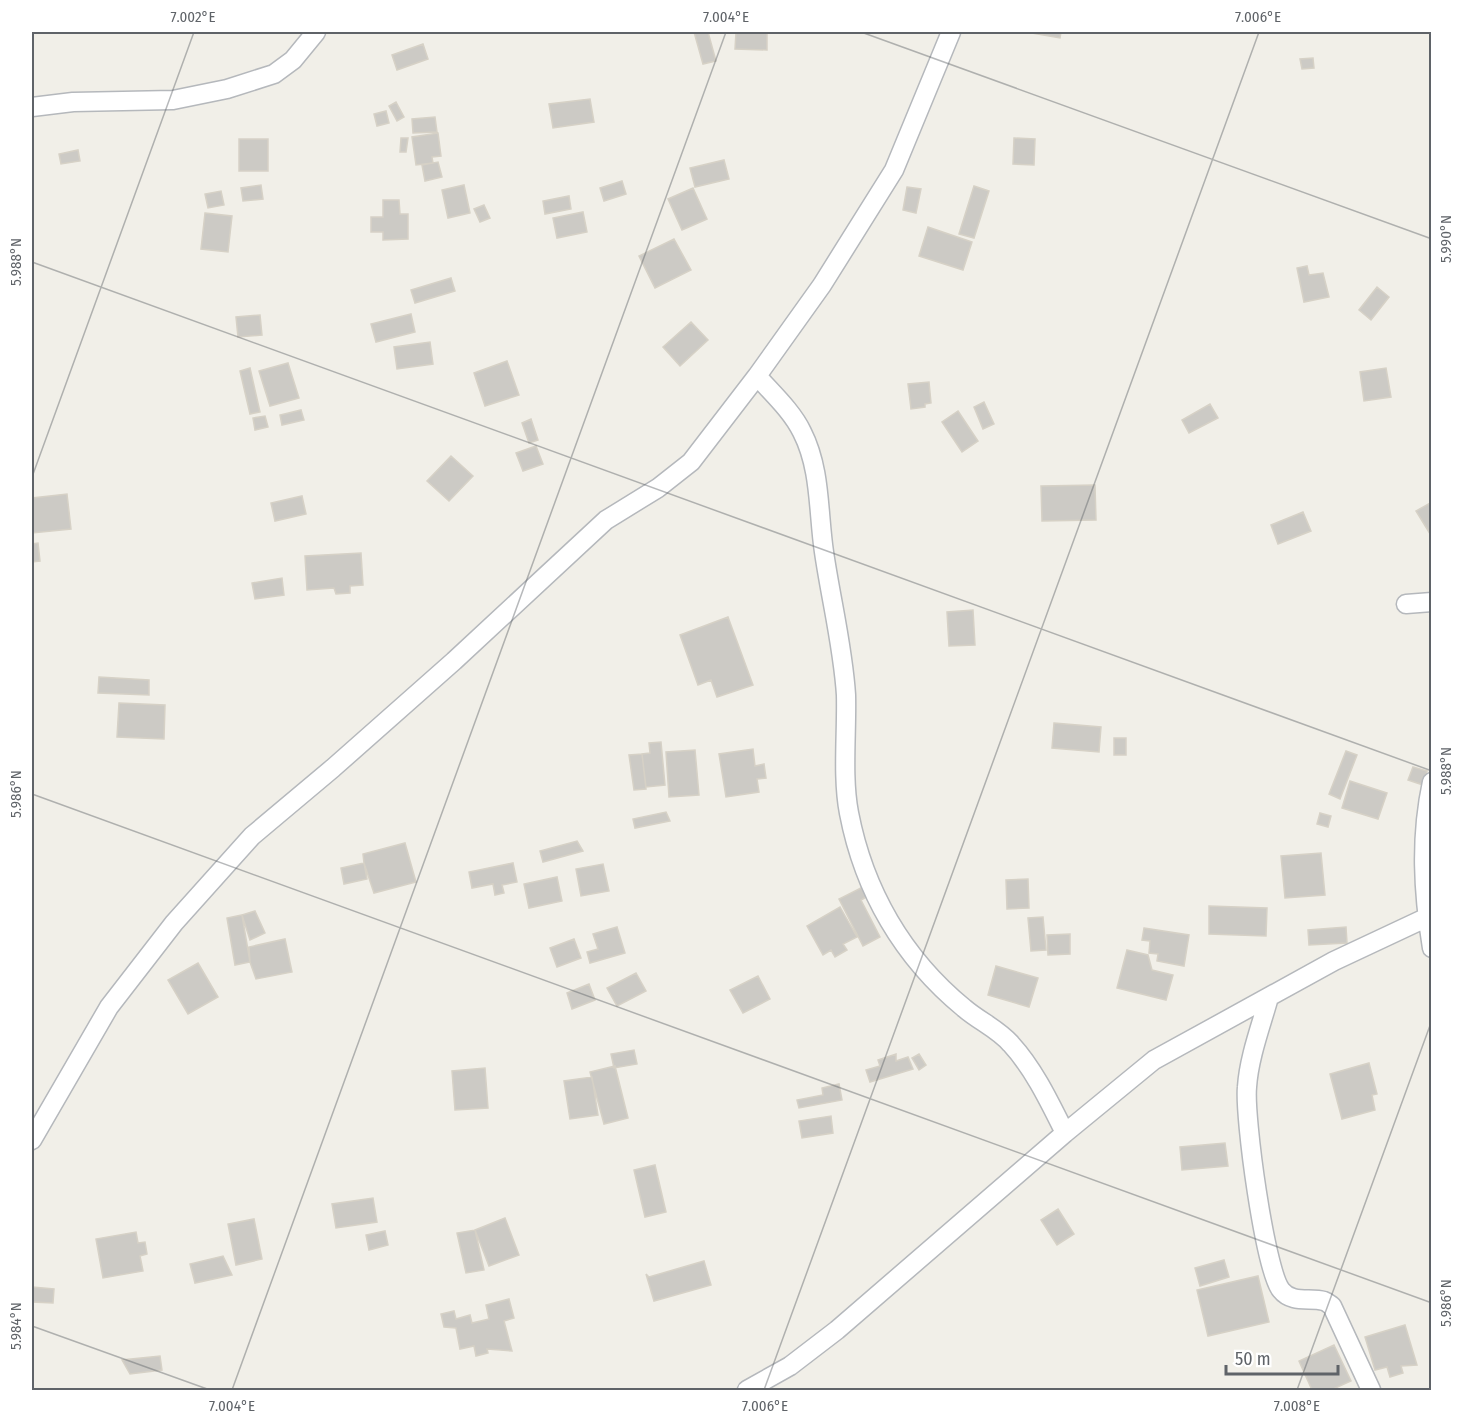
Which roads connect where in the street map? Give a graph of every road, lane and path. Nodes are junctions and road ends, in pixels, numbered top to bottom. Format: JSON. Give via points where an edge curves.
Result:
{"nodes":[{"id":1,"x":315,"y":32,"type":"edge"},
{"id":2,"x":951,"y":32,"type":"edge"},
{"id":3,"x":32,"y":107,"type":"edge"},
{"id":4,"x":757,"y":376,"type":"junction"},
{"id":5,"x":1431,"y":602,"type":"edge"},
{"id":6,"x":1406,"y":604,"type":"dead end"},
{"id":7,"x":1431,"y":782,"type":"edge"},
{"id":8,"x":1429,"y":916,"type":"edge"},
{"id":9,"x":1431,"y":948,"type":"edge"},
{"id":10,"x":1269,"y":997,"type":"junction"},
{"id":11,"x":1065,"y":1133,"type":"junction"},
{"id":12,"x":32,"y":1140,"type":"edge"},
{"id":13,"x":747,"y":1390,"type":"edge"},
{"id":14,"x":1371,"y":1390,"type":"edge"}],
"edges":[{"from":1,"to":3,"type":"street","via":[[293,60],[274,74],[227,89],[173,100]]},
{"from":2,"to":4,"type":"street","via":[[894,170],[822,285]]},
{"from":4,"to":11,"type":"street","via":[[802,430],[812,455],[843,665],[848,812],[863,866],[904,946],[927,975],[1011,1043]]},
{"from":4,"to":12,"type":"street","via":[[691,462],[606,520],[454,661],[252,836],[174,923],[109,1007]]},
{"from":5,"to":6,"type":"street"},
{"from":7,"to":8,"type":"street","via":[[1422,874]]},
{"from":8,"to":9,"type":"street"},
{"from":8,"to":10,"type":"street"},
{"from":10,"to":11,"type":"street","via":[[1154,1060]]},
{"from":10,"to":14,"type":"street","via":[[1247,1088],[1270,1263],[1281,1291],[1295,1299],[1324,1301],[1332,1306]]},
{"from":11,"to":13,"type":"street","via":[[837,1330],[790,1366]]}]}
